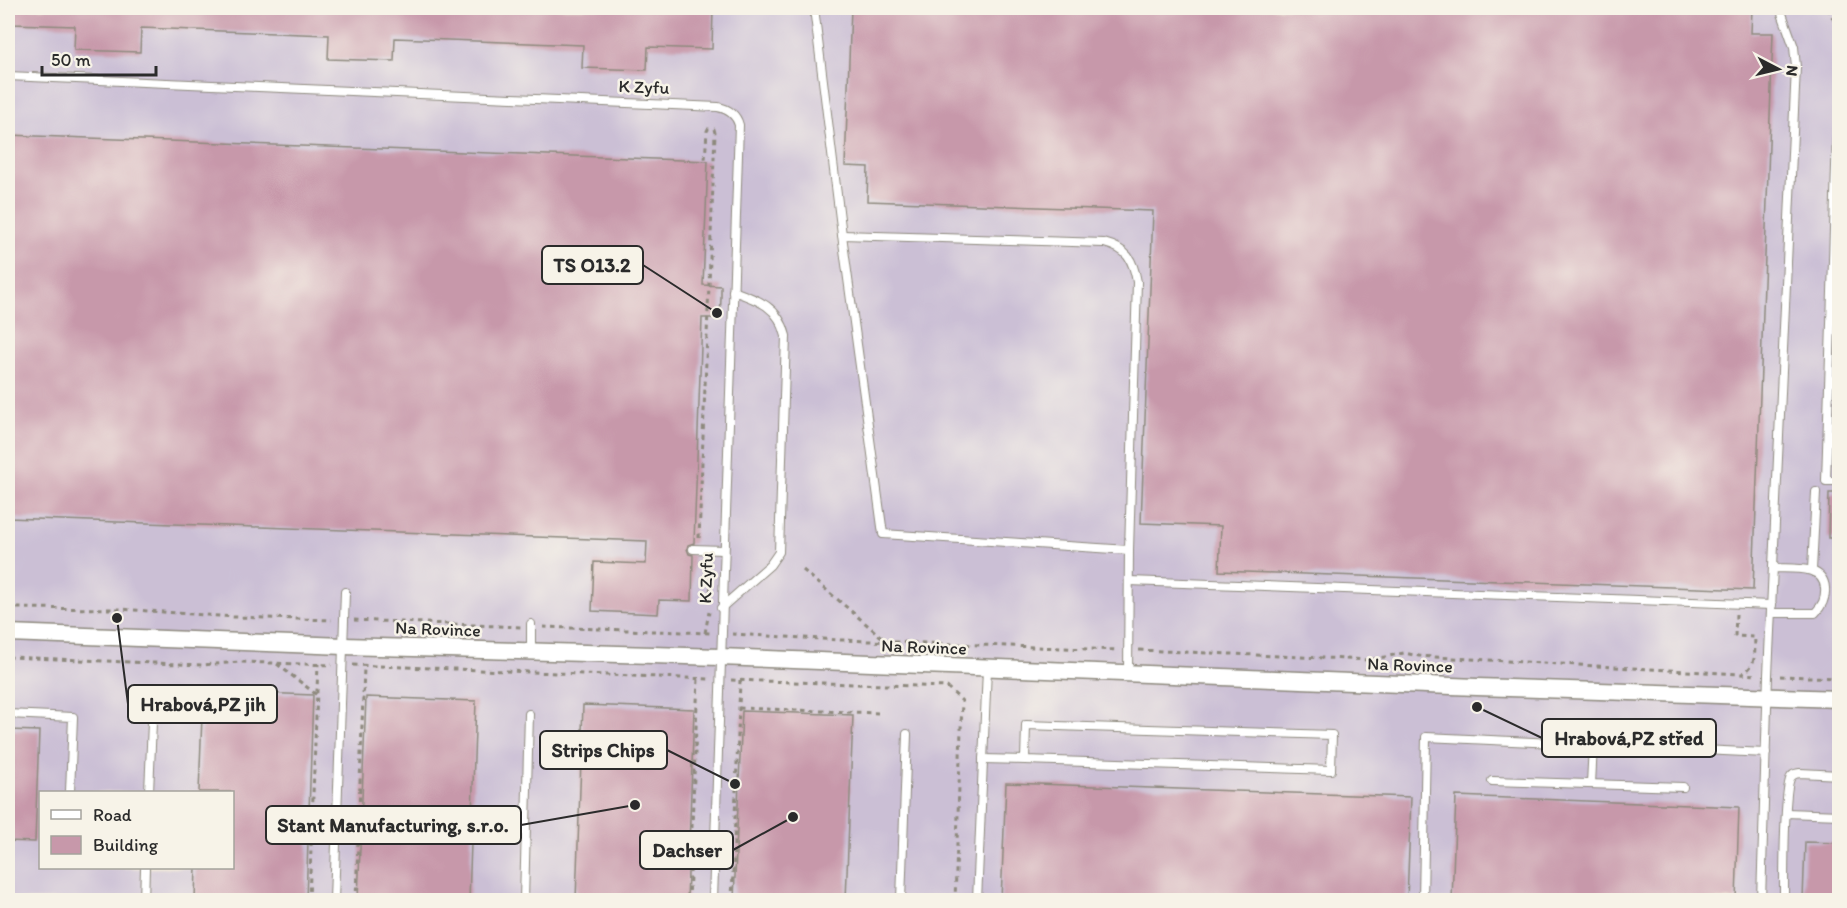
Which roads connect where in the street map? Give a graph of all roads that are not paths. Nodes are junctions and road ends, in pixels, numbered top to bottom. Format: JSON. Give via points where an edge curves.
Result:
{"nodes":[{"id":1,"x":814,"y":8,"type":"edge"},
{"id":2,"x":1780,"y":8,"type":"edge"},
{"id":3,"x":8,"y":76,"type":"edge"},
{"id":4,"x":1837,"y":135,"type":"dead end"},
{"id":5,"x":1837,"y":197,"type":"edge"},
{"id":6,"x":842,"y":235,"type":"junction"},
{"id":7,"x":733,"y":291,"type":"junction"},
{"id":8,"x":1839,"y":481,"type":"edge"},
{"id":9,"x":1816,"y":492,"type":"dead end"},
{"id":10,"x":696,"y":549,"type":"road end"},
{"id":11,"x":723,"y":550,"type":"junction"},
{"id":12,"x":1129,"y":550,"type":"junction"},
{"id":13,"x":1773,"y":568,"type":"junction"},
{"id":14,"x":1812,"y":570,"type":"junction"},
{"id":15,"x":1129,"y":581,"type":"junction"},
{"id":16,"x":345,"y":592,"type":"dead end"},
{"id":17,"x":722,"y":608,"type":"junction"},
{"id":18,"x":1772,"y":609,"type":"junction"},
{"id":19,"x":531,"y":626,"type":"road end"},
{"id":20,"x":8,"y":633,"type":"edge"},
{"id":21,"x":344,"y":646,"type":"junction"},
{"id":22,"x":531,"y":652,"type":"junction"},
{"id":23,"x":720,"y":657,"type":"junction"},
{"id":24,"x":987,"y":669,"type":"junction"},
{"id":25,"x":1128,"y":674,"type":"junction"},
{"id":26,"x":1768,"y":697,"type":"junction"},
{"id":27,"x":153,"y":699,"type":"dead end"},
{"id":28,"x":1839,"y":699,"type":"edge"},
{"id":29,"x":8,"y":714,"type":"edge"},
{"id":30,"x":529,"y":714,"type":"dead end"},
{"id":31,"x":907,"y":734,"type":"dead end"},
{"id":32,"x":1593,"y":745,"type":"junction"},
{"id":33,"x":1766,"y":753,"type":"junction"},
{"id":34,"x":983,"y":759,"type":"junction"},
{"id":35,"x":1025,"y":760,"type":"junction"},
{"id":36,"x":1839,"y":775,"type":"edge"},
{"id":37,"x":1492,"y":781,"type":"dead end"},
{"id":38,"x":1591,"y":784,"type":"junction"},
{"id":39,"x":1683,"y":788,"type":"dead end"},
{"id":40,"x":70,"y":791,"type":"edge"},
{"id":41,"x":149,"y":791,"type":"edge"},
{"id":42,"x":1786,"y":813,"type":"junction"},
{"id":43,"x":1839,"y":815,"type":"edge"},
{"id":44,"x":145,"y":869,"type":"edge"},
{"id":45,"x":144,"y":900,"type":"edge"},
{"id":46,"x":334,"y":900,"type":"edge"},
{"id":47,"x":524,"y":900,"type":"edge"},
{"id":48,"x":713,"y":900,"type":"edge"},
{"id":49,"x":901,"y":900,"type":"edge"},
{"id":50,"x":977,"y":900,"type":"edge"},
{"id":51,"x":1422,"y":900,"type":"edge"},
{"id":52,"x":1761,"y":900,"type":"edge"},
{"id":53,"x":1784,"y":900,"type":"edge"}],
"edges":[{"from":1,"to":6,"type":"lane"},
{"from":2,"to":13,"type":"lane","via":[[1794,46],[1796,66]]},
{"from":3,"to":7,"type":"lane","name":"K Zyfu","via":[[722,108],[739,125]]},
{"from":4,"to":5,"type":"lane"},
{"from":5,"to":8,"type":"lane","via":[[1826,481]]},
{"from":6,"to":12,"type":"lane","via":[[883,534]]},
{"from":6,"to":12,"type":"lane","via":[[1104,243],[1124,252],[1131,260],[1137,282]]},
{"from":7,"to":11,"type":"lane","name":"K Zyfu"},
{"from":7,"to":17,"type":"lane","via":[[764,303],[783,325],[786,336],[779,552]]},
{"from":9,"to":14,"type":"lane"},
{"from":10,"to":11,"type":"lane"},
{"from":11,"to":17,"type":"lane","name":"K Zyfu"},
{"from":12,"to":15,"type":"lane"},
{"from":13,"to":14,"type":"lane"},
{"from":13,"to":18,"type":"lane"},
{"from":14,"to":18,"type":"lane","via":[[1824,581],[1822,607],[1815,613]]},
{"from":15,"to":18,"type":"lane","via":[[1736,604]]},
{"from":15,"to":25,"type":"lane"},
{"from":16,"to":21,"type":"lane"},
{"from":17,"to":23,"type":"lane","name":"K Zyfu"},
{"from":18,"to":26,"type":"lane"},
{"from":19,"to":22,"type":"lane"},
{"from":20,"to":21,"type":"street","name":"Na Rovince"},
{"from":21,"to":22,"type":"street","name":"Na Rovince"},
{"from":21,"to":46,"type":"lane"},
{"from":22,"to":23,"type":"street","name":"Na Rovince"},
{"from":23,"to":24,"type":"street","name":"Na Rovince"},
{"from":23,"to":48,"type":"lane","name":"K Zyfu"},
{"from":24,"to":25,"type":"street","name":"Na Rovince"},
{"from":24,"to":34,"type":"lane"},
{"from":25,"to":26,"type":"street","name":"Na Rovince"},
{"from":26,"to":28,"type":"street","name":"Na Rovince"},
{"from":26,"to":33,"type":"lane"},
{"from":27,"to":41,"type":"lane"},
{"from":29,"to":40,"type":"lane","via":[[73,717]]},
{"from":30,"to":47,"type":"lane"},
{"from":31,"to":49,"type":"lane"},
{"from":32,"to":33,"type":"lane"},
{"from":32,"to":38,"type":"lane"},
{"from":32,"to":51,"type":"lane","via":[[1426,737]]},
{"from":33,"to":52,"type":"lane"},
{"from":34,"to":35,"type":"lane"},
{"from":34,"to":50,"type":"lane"},
{"from":35,"to":35,"type":"lane","via":[[1331,770],[1332,735],[1026,726]]},
{"from":36,"to":42,"type":"lane","via":[[1795,774],[1789,783]]},
{"from":37,"to":38,"type":"lane"},
{"from":38,"to":39,"type":"lane"},
{"from":42,"to":43,"type":"lane"},
{"from":42,"to":53,"type":"lane"},
{"from":44,"to":45,"type":"lane"}]}
